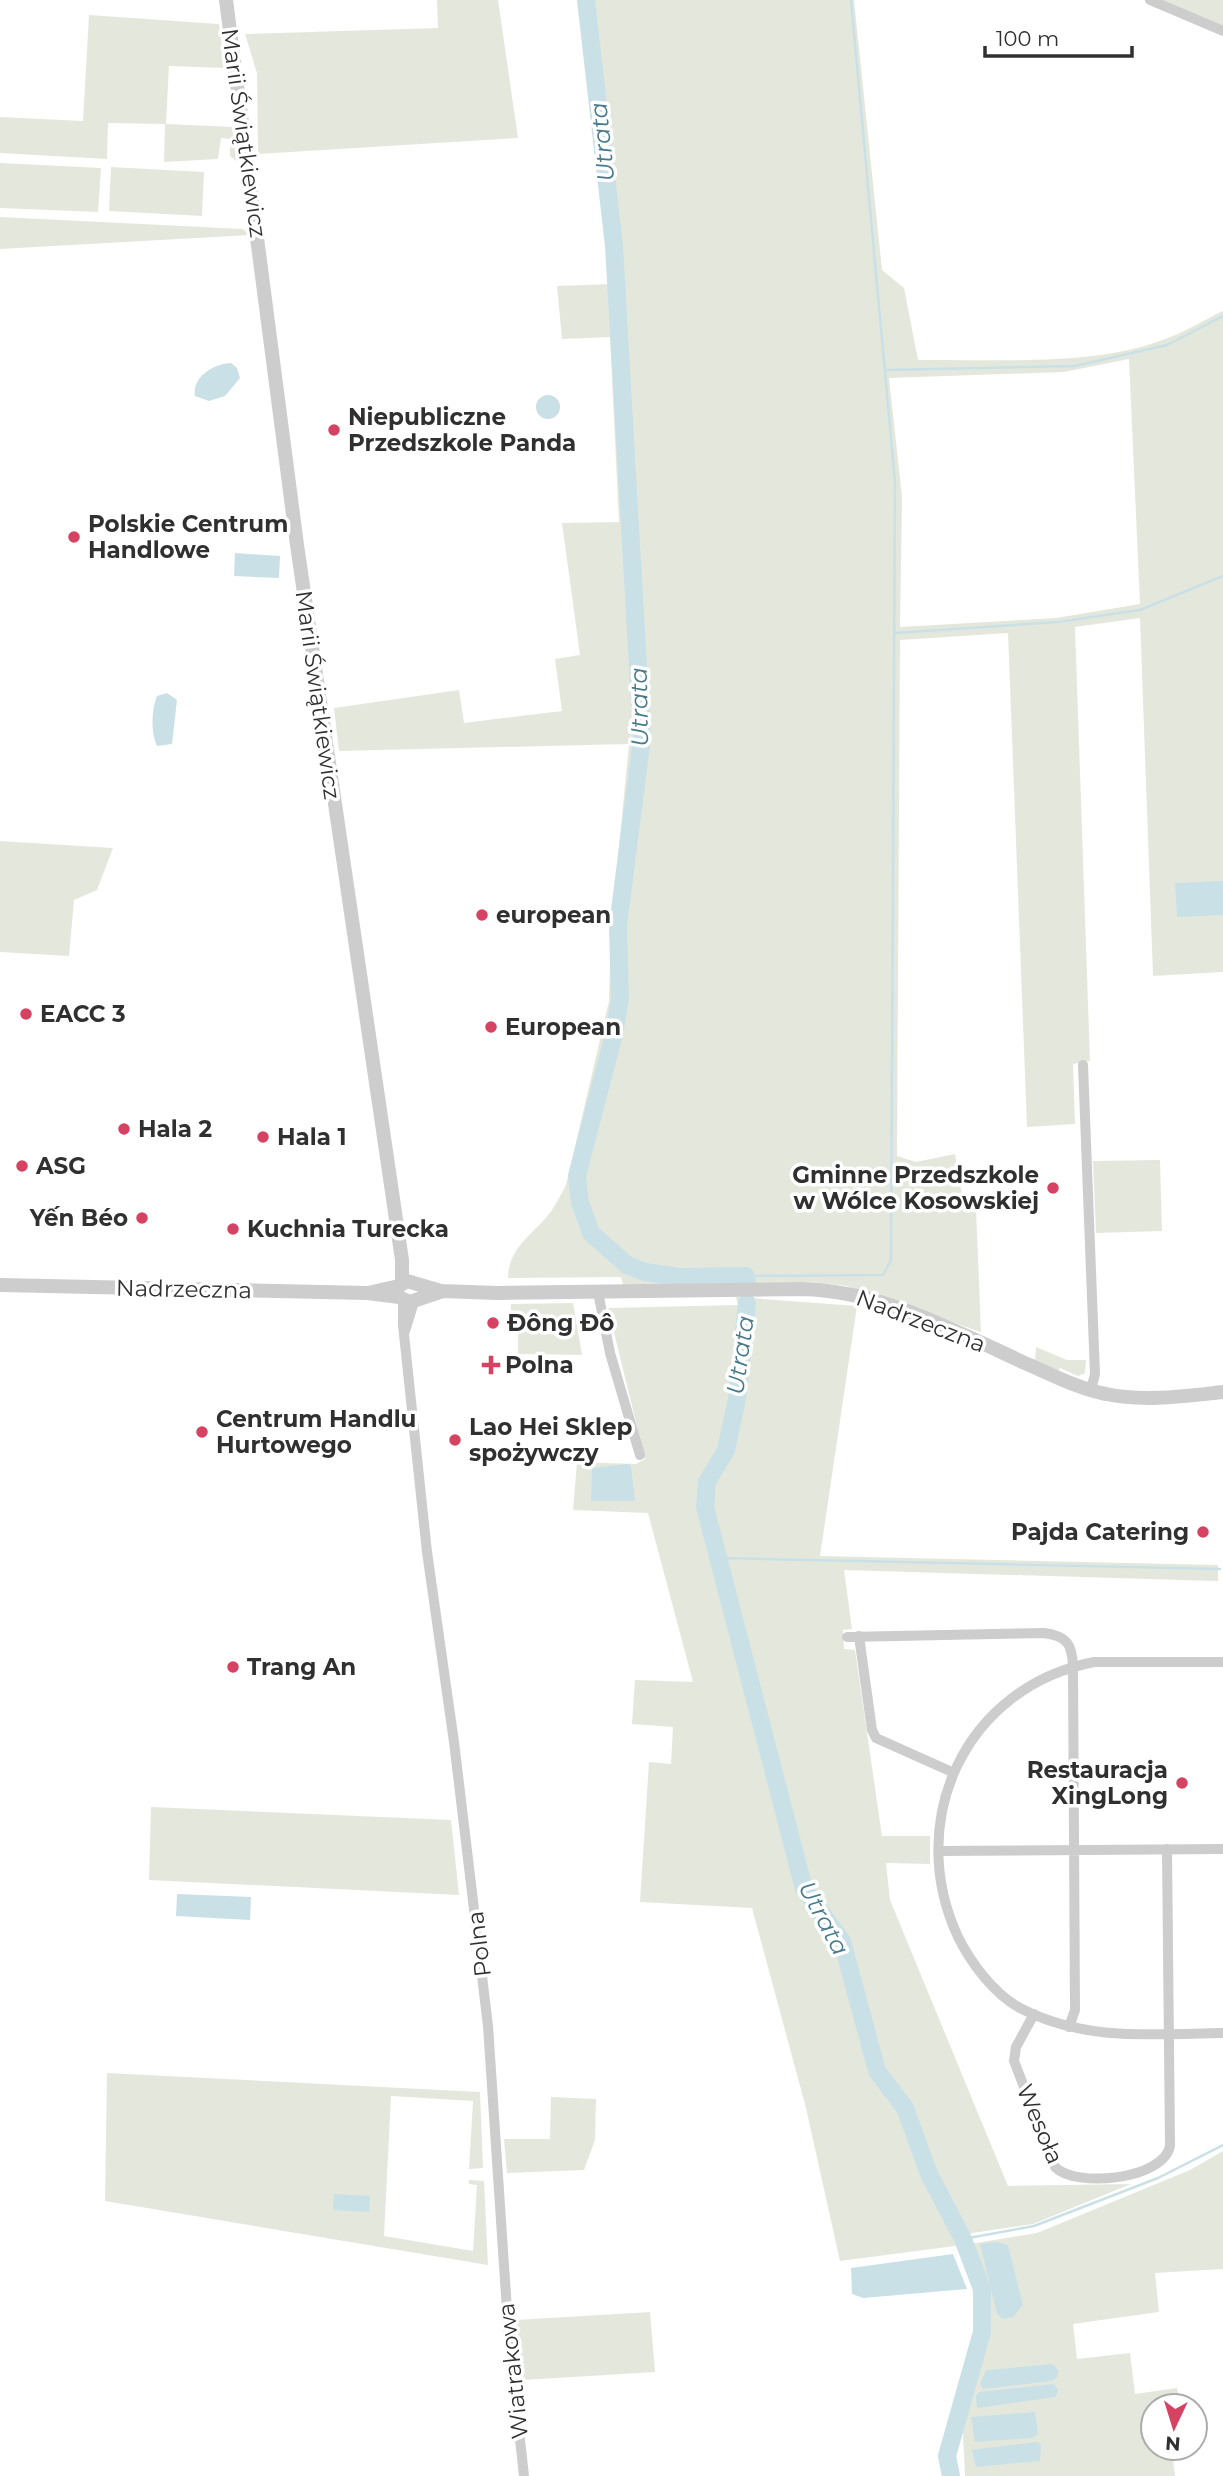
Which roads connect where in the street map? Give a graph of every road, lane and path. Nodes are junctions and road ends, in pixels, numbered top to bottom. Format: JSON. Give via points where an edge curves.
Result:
{"nodes":[{"id":1,"x":226,"y":0,"type":"edge"},
{"id":2,"x":1150,"y":0,"type":"edge"},
{"id":3,"x":1223,"y":31,"type":"edge"},
{"id":4,"x":1083,"y":1065,"type":"dead end"},
{"id":5,"x":0,"y":1285,"type":"edge"},
{"id":6,"x":408,"y":1292,"type":"junction"},
{"id":7,"x":598,"y":1292,"type":"junction"},
{"id":8,"x":1091,"y":1390,"type":"junction"},
{"id":9,"x":1223,"y":1392,"type":"edge"},
{"id":10,"x":640,"y":1455,"type":"dead end"},
{"id":11,"x":1223,"y":1662,"type":"edge"},
{"id":12,"x":1073,"y":1666,"type":"junction"},
{"id":13,"x":952,"y":1772,"type":"junction"},
{"id":14,"x":1072,"y":1849,"type":"junction"},
{"id":15,"x":1167,"y":1849,"type":"junction"},
{"id":16,"x":1223,"y":1849,"type":"edge"},
{"id":17,"x":939,"y":1850,"type":"junction"},
{"id":18,"x":1034,"y":2014,"type":"junction"},
{"id":19,"x":1069,"y":2027,"type":"junction"},
{"id":20,"x":1223,"y":2033,"type":"edge"},
{"id":21,"x":1169,"y":2034,"type":"junction"},
{"id":22,"x":503,"y":2267,"type":"joint"},
{"id":23,"x":524,"y":2476,"type":"edge"}],
"edges":[{"from":1,"to":6,"type":"street","name":"Marii Świątkiewicz","via":[[297,545]]},
{"from":2,"to":3,"type":"street"},
{"from":4,"to":8,"type":"street","via":[[1095,1374]]},
{"from":5,"to":6,"type":"street","name":"Nadrzeczna"},
{"from":6,"to":7,"type":"street","name":"Nadrzeczna"},
{"from":6,"to":22,"type":"street","name":"Polna","via":[[405,1331],[427,1552],[487,2014]]},
{"from":7,"to":8,"type":"street","name":"Nadrzeczna","via":[[802,1289],[857,1294]]},
{"from":7,"to":10,"type":"street","via":[[610,1353]]},
{"from":8,"to":9,"type":"street","name":"Nadrzeczna","via":[[1135,1398]]},
{"from":11,"to":12,"type":"street","via":[[1115,1661]]},
{"from":12,"to":13,"type":"street","via":[[1004,1704],[981,1728]]},
{"from":12,"to":13,"type":"street","via":[[1070,1644],[1055,1634],[853,1636],[876,1738]]},
{"from":12,"to":14,"type":"street"},
{"from":13,"to":17,"type":"street","via":[[941,1815]]},
{"from":14,"to":15,"type":"street"},
{"from":14,"to":17,"type":"street"},
{"from":14,"to":19,"type":"street","via":[[1075,2010]]},
{"from":15,"to":16,"type":"street"},
{"from":15,"to":21,"type":"street","name":"Wesoła"},
{"from":17,"to":18,"type":"street","via":[[949,1918],[961,1942],[995,1988]]},
{"from":18,"to":19,"type":"street"},
{"from":18,"to":21,"type":"street","name":"Wesoła","via":[[1016,2047],[1014,2062],[1055,2167],[1070,2177],[1132,2174],[1164,2159],[1170,2146]]},
{"from":19,"to":21,"type":"street","via":[[1113,2036]]},
{"from":20,"to":21,"type":"street"},
{"from":22,"to":23,"type":"street","name":"Wiatrakowa"}]}
